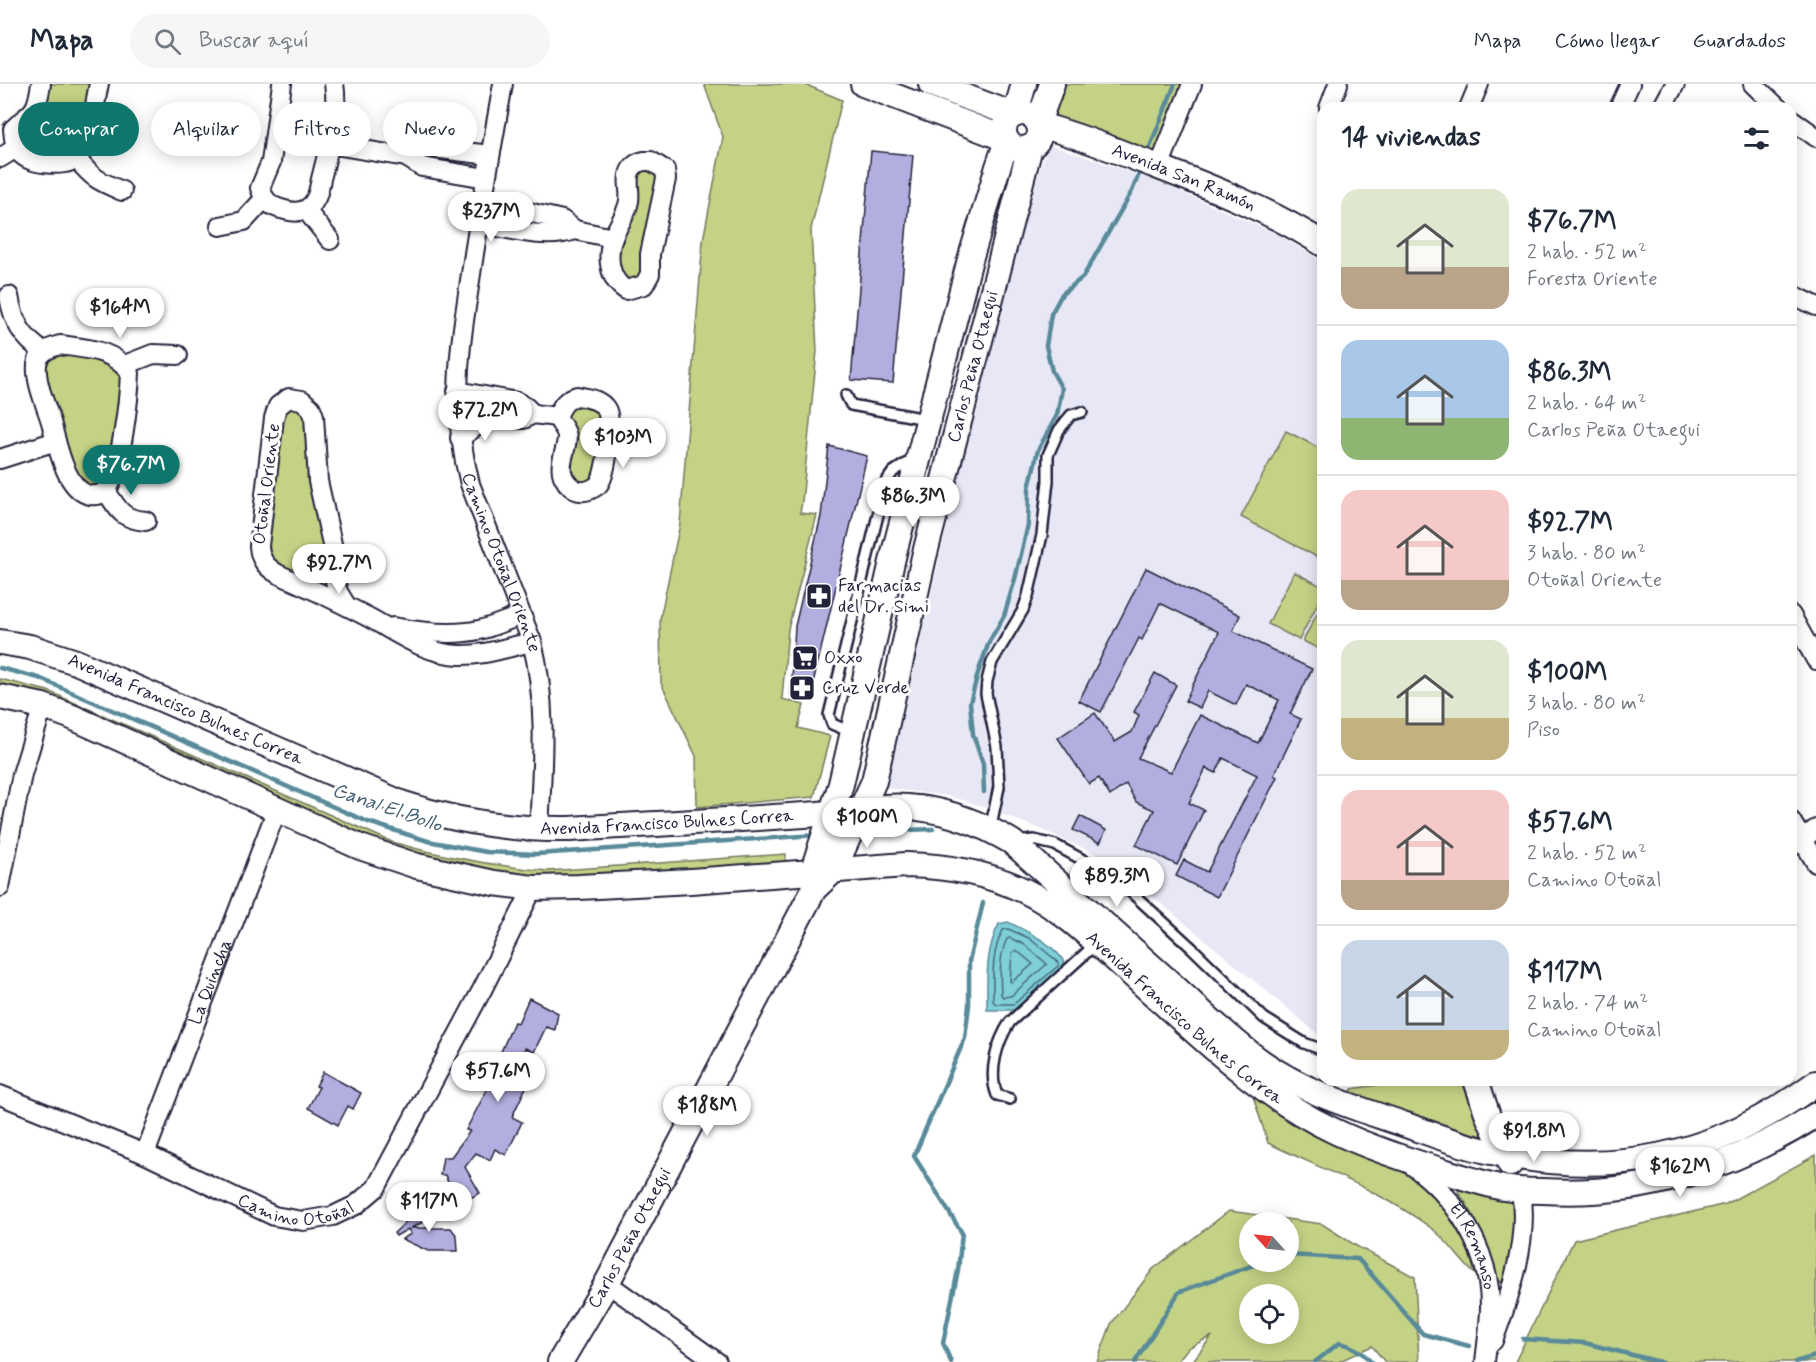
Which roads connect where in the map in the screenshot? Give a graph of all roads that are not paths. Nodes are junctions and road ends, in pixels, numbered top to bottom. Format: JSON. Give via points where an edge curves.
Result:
{"nodes":[{"id":1,"x":41,"y":84,"type":"edge"},
{"id":2,"x":99,"y":84,"type":"edge"},
{"id":3,"x":282,"y":84,"type":"edge"},
{"id":4,"x":334,"y":84,"type":"edge"},
{"id":5,"x":503,"y":84,"type":"edge"},
{"id":6,"x":863,"y":84,"type":"edge"},
{"id":7,"x":931,"y":84,"type":"edge"},
{"id":8,"x":1024,"y":84,"type":"edge"},
{"id":9,"x":1052,"y":84,"type":"edge"},
{"id":10,"x":1192,"y":84,"type":"edge"},
{"id":11,"x":1338,"y":84,"type":"edge"},
{"id":12,"x":1479,"y":84,"type":"edge"},
{"id":13,"x":1630,"y":84,"type":"edge"},
{"id":14,"x":1675,"y":84,"type":"edge"},
{"id":15,"x":1753,"y":84,"type":"edge"},
{"id":16,"x":335,"y":102,"type":"edge"},
{"id":17,"x":1331,"y":102,"type":"edge"},
{"id":18,"x":1472,"y":102,"type":"edge"},
{"id":19,"x":1622,"y":102,"type":"edge"},
{"id":20,"x":1665,"y":102,"type":"edge"},
{"id":21,"x":1772,"y":102,"type":"edge"},
{"id":22,"x":1797,"y":123,"type":"edge"},
{"id":23,"x":7,"y":126,"type":"edge"},
{"id":24,"x":1022,"y":129,"type":"junction"},
{"id":25,"x":1816,"y":136,"type":"edge"},
{"id":26,"x":16,"y":148,"type":"junction"},
{"id":27,"x":371,"y":151,"type":"edge"},
{"id":28,"x":490,"y":155,"type":"junction"},
{"id":29,"x":326,"y":156,"type":"edge"},
{"id":30,"x":406,"y":157,"type":"junction"},
{"id":31,"x":0,"y":158,"type":"edge"},
{"id":32,"x":77,"y":159,"type":"junction"},
{"id":33,"x":1158,"y":167,"type":"junction"},
{"id":34,"x":486,"y":178,"type":"junction"},
{"id":35,"x":122,"y":191,"type":"dead end"},
{"id":36,"x":264,"y":199,"type":"junction"},
{"id":37,"x":482,"y":201,"type":"junction"},
{"id":38,"x":306,"y":210,"type":"junction"},
{"id":39,"x":478,"y":223,"type":"junction"},
{"id":40,"x":220,"y":226,"type":"dead end"},
{"id":41,"x":575,"y":230,"type":"junction"},
{"id":42,"x":613,"y":238,"type":"junction"},
{"id":43,"x":330,"y":240,"type":"dead end"},
{"id":44,"x":1317,"y":241,"type":"edge"},
{"id":45,"x":9,"y":296,"type":"dead end"},
{"id":46,"x":1797,"y":297,"type":"edge"},
{"id":47,"x":1816,"y":306,"type":"edge"},
{"id":48,"x":44,"y":351,"type":"junction"},
{"id":49,"x":178,"y":355,"type":"dead end"},
{"id":50,"x":125,"y":365,"type":"junction"},
{"id":51,"x":457,"y":391,"type":"junction"},
{"id":52,"x":846,"y":395,"type":"dead end"},
{"id":53,"x":1082,"y":412,"type":"dead end"},
{"id":54,"x":533,"y":414,"type":"junction"},
{"id":55,"x":557,"y":417,"type":"junction"},
{"id":56,"x":929,"y":419,"type":"junction"},
{"id":57,"x":460,"y":438,"type":"junction"},
{"id":58,"x":56,"y":441,"type":"junction"},
{"id":59,"x":919,"y":455,"type":"junction"},
{"id":60,"x":0,"y":459,"type":"edge"},
{"id":61,"x":106,"y":491,"type":"junction"},
{"id":62,"x":903,"y":520,"type":"junction"},
{"id":63,"x":146,"y":521,"type":"dead end"},
{"id":64,"x":932,"y":526,"type":"junction"},
{"id":65,"x":894,"y":553,"type":"junction"},
{"id":66,"x":924,"y":557,"type":"junction"},
{"id":67,"x":335,"y":565,"type":"junction"},
{"id":68,"x":310,"y":588,"type":"junction"},
{"id":69,"x":346,"y":605,"type":"junction"},
{"id":70,"x":520,"y":616,"type":"junction"},
{"id":71,"x":385,"y":626,"type":"junction"},
{"id":72,"x":1797,"y":626,"type":"edge"},
{"id":73,"x":0,"y":642,"type":"edge"},
{"id":74,"x":532,"y":642,"type":"junction"},
{"id":75,"x":1816,"y":660,"type":"edge"},
{"id":76,"x":0,"y":697,"type":"edge"},
{"id":77,"x":43,"y":706,"type":"junction"},
{"id":78,"x":851,"y":732,"type":"junction"},
{"id":79,"x":277,"y":809,"type":"junction"},
{"id":80,"x":859,"y":816,"type":"junction"},
{"id":81,"x":831,"y":818,"type":"junction"},
{"id":82,"x":539,"y":829,"type":"junction"},
{"id":83,"x":1816,"y":829,"type":"edge"},
{"id":84,"x":990,"y":830,"type":"junction"},
{"id":85,"x":1012,"y":842,"type":"junction"},
{"id":86,"x":1797,"y":843,"type":"edge"},
{"id":87,"x":1797,"y":845,"type":"edge"},
{"id":88,"x":1816,"y":863,"type":"edge"},
{"id":89,"x":824,"y":869,"type":"junction"},
{"id":90,"x":0,"y":887,"type":"edge"},
{"id":91,"x":533,"y":888,"type":"junction"},
{"id":92,"x":1097,"y":943,"type":"junction"},
{"id":93,"x":1317,"y":1048,"type":"edge"},
{"id":94,"x":1816,"y":1083,"type":"edge"},
{"id":95,"x":1317,"y":1085,"type":"edge"},
{"id":96,"x":1321,"y":1086,"type":"edge"},
{"id":97,"x":1478,"y":1086,"type":"edge"},
{"id":98,"x":1337,"y":1090,"type":"edge"},
{"id":99,"x":0,"y":1095,"type":"edge"},
{"id":100,"x":1010,"y":1099,"type":"dead end"},
{"id":101,"x":1816,"y":1115,"type":"edge"},
{"id":102,"x":1341,"y":1136,"type":"junction"},
{"id":103,"x":145,"y":1154,"type":"junction"},
{"id":104,"x":1505,"y":1154,"type":"junction"},
{"id":105,"x":1402,"y":1158,"type":"junction"},
{"id":106,"x":1579,"y":1163,"type":"junction"},
{"id":107,"x":1450,"y":1173,"type":"junction"},
{"id":108,"x":1521,"y":1190,"type":"junction"},
{"id":109,"x":1577,"y":1192,"type":"junction"},
{"id":110,"x":607,"y":1283,"type":"junction"},
{"id":111,"x":560,"y":1362,"type":"edge"},
{"id":112,"x":717,"y":1362,"type":"edge"},
{"id":113,"x":1485,"y":1362,"type":"edge"}],
"edges":[{"from":1,"to":23,"type":"street","via":[[32,115]]},
{"from":2,"to":32,"type":"street","via":[[88,139]]},
{"from":3,"to":36,"type":"street","via":[[271,162],[260,188]]},
{"from":4,"to":16,"type":"street"},
{"from":5,"to":28,"type":"street","name":"Camino Otoñal Oriente"},
{"from":6,"to":24,"type":"street","name":"Avenida San Ramón"},
{"from":7,"to":24,"type":"street","name":"Avenida San Ramón"},
{"from":8,"to":24,"type":"street","name":"Carlos Peña Otaegui","via":[[1019,101]]},
{"from":9,"to":24,"type":"street","name":"Carlos Peña Otaegui"},
{"from":10,"to":33,"type":"street"},
{"from":11,"to":17,"type":"street"},
{"from":12,"to":18,"type":"street"},
{"from":13,"to":19,"type":"street"},
{"from":14,"to":20,"type":"street"},
{"from":15,"to":21,"type":"street"},
{"from":22,"to":25,"type":"street"},
{"from":23,"to":26,"type":"street"},
{"from":24,"to":33,"type":"street","name":"Avenida San Ramón","via":[[1064,131]]},
{"from":24,"to":56,"type":"street","name":"Carlos Peña Otaegui","via":[[998,167]]},
{"from":24,"to":64,"type":"street","name":"Carlos Peña Otaegui"},
{"from":26,"to":31,"type":"street"},
{"from":26,"to":32,"type":"street","via":[[22,156],[44,163],[63,164]]},
{"from":27,"to":30,"type":"street"},
{"from":28,"to":30,"type":"street","via":[[424,147]]},
{"from":28,"to":34,"type":"street","name":"Camino Otoñal Oriente"},
{"from":29,"to":38,"type":"street","via":[[316,199]]},
{"from":30,"to":34,"type":"street","via":[[422,167]]},
{"from":32,"to":35,"type":"street","via":[[98,181]]},
{"from":33,"to":44,"type":"street","name":"Avenida San Ramón","via":[[1257,207]]},
{"from":34,"to":37,"type":"street","name":"Camino Otoñal Oriente"},
{"from":36,"to":38,"type":"street","via":[[273,207],[295,213]]},
{"from":36,"to":40,"type":"street","via":[[243,221]]},
{"from":37,"to":39,"type":"street","name":"Camino Otoñal Oriente"},
{"from":37,"to":41,"type":"street","via":[[562,220]]},
{"from":38,"to":43,"type":"street"},
{"from":39,"to":41,"type":"street","via":[[550,235]]},
{"from":39,"to":51,"type":"street","name":"Camino Otoñal Oriente"},
{"from":41,"to":42,"type":"street"},
{"from":42,"to":42,"type":"street","via":[[613,279],[626,290],[644,285],[650,274],[650,254],[666,179],[665,170],[658,164],[644,161],[632,168],[629,199]]},
{"from":45,"to":48,"type":"street","via":[[12,315],[30,342]]},
{"from":46,"to":47,"type":"street"},
{"from":48,"to":50,"type":"street","via":[[60,345],[107,352]]},
{"from":48,"to":58,"type":"street","via":[[37,364],[39,380]]},
{"from":49,"to":50,"type":"street","via":[[153,354]]},
{"from":50,"to":61,"type":"street","via":[[130,382],[117,469]]},
{"from":51,"to":54,"type":"street","via":[[517,402]]},
{"from":51,"to":57,"type":"street","name":"Camino Otoñal Oriente"},
{"from":52,"to":56,"type":"lane","via":[[851,405]]},
{"from":53,"to":84,"type":"lane","via":[[1071,415],[1059,430],[1048,455],[1042,535],[1028,597],[992,662],[987,681],[999,787]]},
{"from":54,"to":55,"type":"street"},
{"from":54,"to":57,"type":"street","via":[[524,419],[489,417]]},
{"from":55,"to":55,"type":"street","via":[[567,434],[562,473],[565,481],[578,491],[587,491],[599,484],[604,473],[611,419],[607,409],[601,403],[577,396],[561,406]]},
{"from":56,"to":59,"type":"street","name":"Carlos Peña Otaegui"},
{"from":57,"to":70,"type":"street","name":"Camino Otoñal Oriente","via":[[477,506]]},
{"from":58,"to":60,"type":"street"},
{"from":58,"to":61,"type":"street","via":[[70,482],[87,494]]},
{"from":59,"to":62,"type":"street","name":"Carlos Peña Otaegui"},
{"from":59,"to":78,"type":"lane","via":[[893,472],[886,482],[831,704],[832,724]]},
{"from":61,"to":63,"type":"street","via":[[131,520]]},
{"from":62,"to":64,"type":"street","via":[[907,528],[916,532]]},
{"from":62,"to":65,"type":"street","name":"Carlos Peña Otaegui"},
{"from":64,"to":66,"type":"street","name":"Carlos Peña Otaegui"},
{"from":65,"to":66,"type":"street","via":[[906,548]]},
{"from":65,"to":78,"type":"street","name":"Carlos Peña Otaegui"},
{"from":66,"to":80,"type":"street","name":"Carlos Peña Otaegui","via":[[874,781]]},
{"from":67,"to":68,"type":"street","via":[[328,580]]},
{"from":67,"to":68,"type":"street","name":"Otoñal Oriente","via":[[318,481],[313,412],[302,400],[289,398],[280,403],[275,413],[259,550],[269,568]]},
{"from":67,"to":69,"type":"street","name":"Otoñal Oriente","via":[[338,592]]},
{"from":68,"to":69,"type":"street","name":"Otoñal Oriente"},
{"from":69,"to":71,"type":"street","name":"Otoñal Oriente"},
{"from":70,"to":71,"type":"street","name":"Otoñal Oriente","via":[[480,630],[461,632]]},
{"from":70,"to":74,"type":"street","name":"Camino Otoñal Oriente"},
{"from":71,"to":74,"type":"street","name":"Otoñal Oriente","via":[[412,643],[459,655]]},
{"from":72,"to":75,"type":"street"},
{"from":73,"to":82,"type":"street","name":"Avenida Francisco Bulnes Correa","via":[[76,662],[409,806],[479,824]]},
{"from":74,"to":82,"type":"street","name":"Camino Otoñal Oriente","via":[[542,704]]},
{"from":76,"to":77,"type":"street","name":"Avenida Francisco Bulnes Correa"},
{"from":77,"to":79,"type":"street","name":"Avenida Francisco Bulnes Correa"},
{"from":77,"to":90,"type":"street","via":[[22,774]]},
{"from":78,"to":81,"type":"street","name":"Carlos Peña Otaegui"},
{"from":79,"to":91,"type":"street","name":"Avenida Francisco Bulnes Correa","via":[[398,860],[455,876]]},
{"from":79,"to":103,"type":"street","name":"La Quincha"},
{"from":80,"to":81,"type":"street","name":"Avenida Francisco Bulnes Correa"},
{"from":80,"to":84,"type":"street","name":"Avenida Francisco Bulnes Correa","via":[[894,806],[936,810]]},
{"from":80,"to":89,"type":"street","name":"Carlos Peña Otaegui"},
{"from":81,"to":82,"type":"street","name":"Avenida Francisco Bulnes Correa"},
{"from":81,"to":89,"type":"street","name":"Carlos Peña Otaegui"},
{"from":83,"to":86,"type":"street"},
{"from":84,"to":85,"type":"street","name":"Avenida Francisco Bulnes Correa"},
{"from":85,"to":93,"type":"lane","via":[[1034,840],[1055,845],[1121,883],[1264,1018]]},
{"from":85,"to":95,"type":"street","name":"Avenida Francisco Bulnes Correa","via":[[1240,1046],[1285,1077]]},
{"from":87,"to":88,"type":"street"},
{"from":89,"to":91,"type":"street","name":"Avenida Francisco Bulnes Correa","via":[[679,882]]},
{"from":89,"to":92,"type":"street","name":"Avenida Francisco Bulnes Correa","via":[[931,865],[980,874],[1044,902]]},
{"from":89,"to":110,"type":"street","name":"Carlos Peña Otaegui"},
{"from":91,"to":103,"type":"street","name":"Camino Otoñal","via":[[376,1188],[356,1205],[318,1219],[281,1218]]},
{"from":92,"to":100,"type":"lane","via":[[1010,1022],[1001,1037],[993,1086],[997,1095]]},
{"from":92,"to":102,"type":"street","name":"Avenida Francisco Bulnes Correa","via":[[1249,1077],[1288,1106]]},
{"from":94,"to":106,"type":"street","name":"Avenida Francisco Bulnes Correa","via":[[1744,1127],[1693,1148],[1633,1161]]},
{"from":96,"to":98,"type":"street","name":"Avenida Francisco Bulnes Correa"},
{"from":97,"to":104,"type":"street"},
{"from":98,"to":102,"type":"street","via":[[1335,1113]]},
{"from":98,"to":104,"type":"street","name":"Avenida Francisco Bulnes Correa","via":[[1468,1146]]},
{"from":99,"to":103,"type":"street","name":"Camino Otoñal"},
{"from":101,"to":109,"type":"street","name":"Avenida Francisco Bulnes Correa","via":[[1754,1150],[1695,1172],[1633,1187]]},
{"from":102,"to":105,"type":"street","name":"Avenida Francisco Bulnes Correa"},
{"from":104,"to":106,"type":"street","name":"Avenida Francisco Bulnes Correa"},
{"from":104,"to":107,"type":"street","via":[[1477,1173]]},
{"from":104,"to":108,"type":"street"},
{"from":105,"to":107,"type":"street","name":"Avenida Francisco Bulnes Correa"},
{"from":105,"to":113,"type":"street","name":"El Remanso","via":[[1445,1194],[1476,1245],[1486,1274],[1490,1304]]},
{"from":106,"to":109,"type":"street","via":[[1573,1174]]},
{"from":107,"to":108,"type":"street","name":"Avenida Francisco Bulnes Correa"},
{"from":108,"to":109,"type":"street","name":"Avenida Francisco Bulnes Correa"},
{"from":108,"to":113,"type":"street","name":"El Remanso","via":[[1523,1230],[1517,1261],[1506,1306]]},
{"from":110,"to":111,"type":"street","name":"Carlos Peña Otaegui"},
{"from":110,"to":112,"type":"street"}]}
